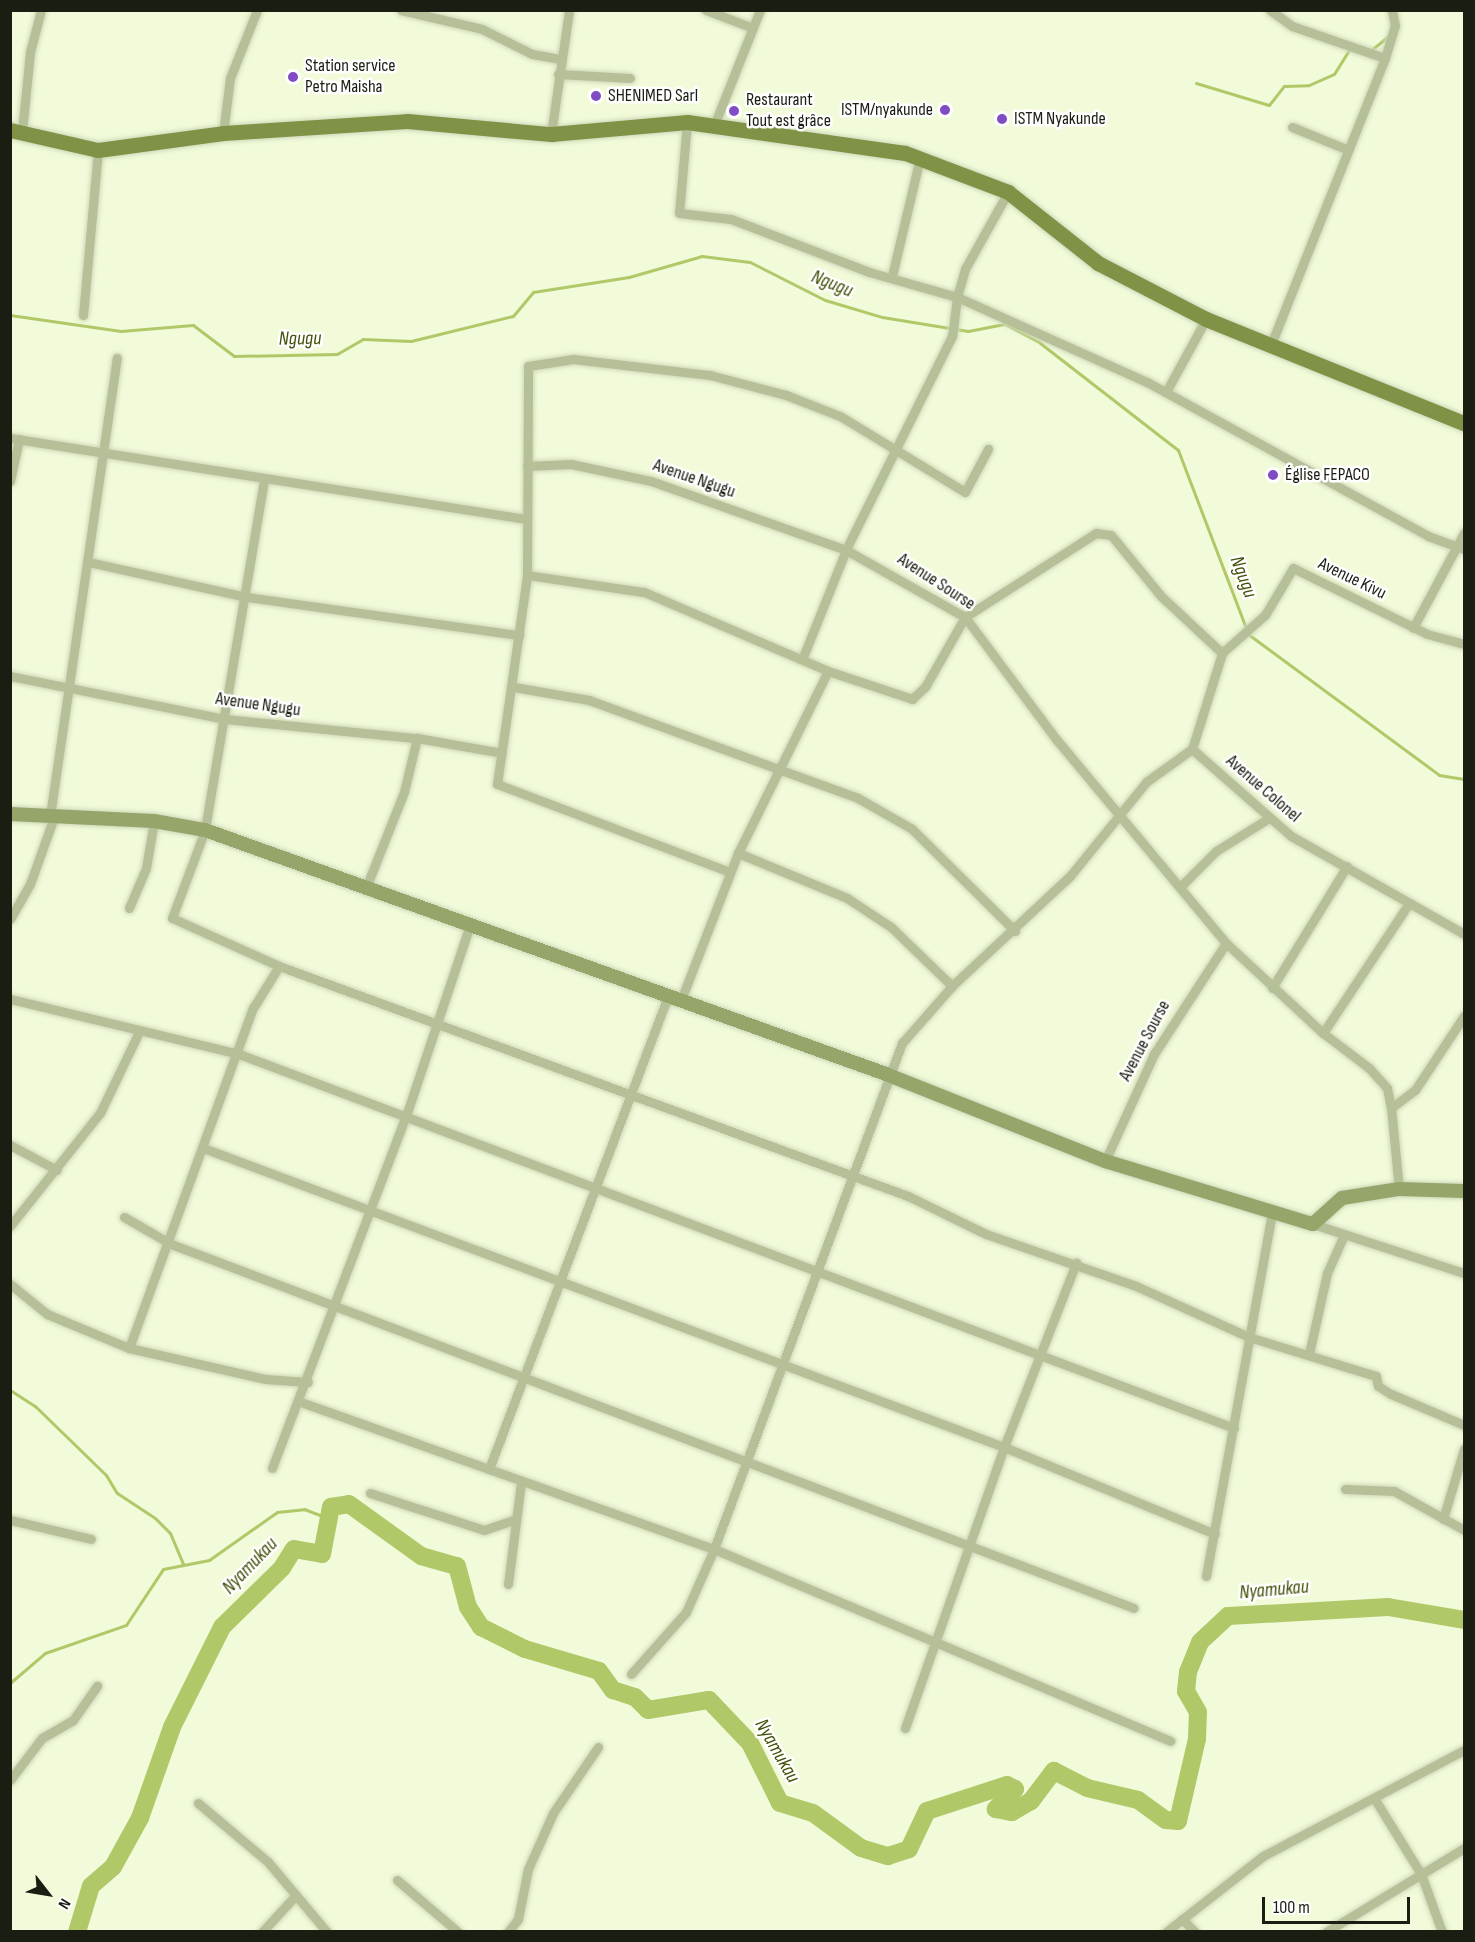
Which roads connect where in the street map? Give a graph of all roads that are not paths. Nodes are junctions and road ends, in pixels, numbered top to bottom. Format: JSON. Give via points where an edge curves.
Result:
{"nodes":[{"id":1,"x":41,"y":10,"type":"edge"},
{"id":2,"x":257,"y":10,"type":"edge"},
{"id":3,"x":401,"y":10,"type":"edge"},
{"id":4,"x":706,"y":10,"type":"edge"},
{"id":5,"x":760,"y":10,"type":"edge"},
{"id":6,"x":1270,"y":10,"type":"edge"},
{"id":7,"x":1392,"y":10,"type":"edge"},
{"id":8,"x":566,"y":11,"type":"edge"},
{"id":9,"x":753,"y":28,"type":"junction"},
{"id":10,"x":1385,"y":58,"type":"junction"},
{"id":11,"x":560,"y":59,"type":"junction"},
{"id":12,"x":558,"y":74,"type":"junction"},
{"id":13,"x":630,"y":78,"type":"dead end"},
{"id":14,"x":687,"y":122,"type":"junction"},
{"id":15,"x":715,"y":123,"type":"junction"},
{"id":16,"x":1292,"y":127,"type":"dead end"},
{"id":17,"x":16,"y":130,"type":"edge"},
{"id":18,"x":223,"y":133,"type":"junction"},
{"id":19,"x":550,"y":134,"type":"junction"},
{"id":20,"x":1346,"y":149,"type":"junction"},
{"id":21,"x":98,"y":150,"type":"junction"},
{"id":22,"x":919,"y":162,"type":"junction"},
{"id":23,"x":1008,"y":192,"type":"junction"},
{"id":24,"x":892,"y":276,"type":"junction"},
{"id":25,"x":957,"y":297,"type":"junction"},
{"id":26,"x":83,"y":315,"type":"dead end"},
{"id":27,"x":1206,"y":319,"type":"junction"},
{"id":28,"x":1269,"y":349,"type":"junction"},
{"id":29,"x":117,"y":358,"type":"dead end"},
{"id":30,"x":1166,"y":392,"type":"junction"},
{"id":31,"x":1464,"y":423,"type":"edge"},
{"id":32,"x":15,"y":439,"type":"edge"},
{"id":33,"x":894,"y":448,"type":"junction"},
{"id":34,"x":988,"y":449,"type":"dead end"},
{"id":35,"x":103,"y":456,"type":"junction"},
{"id":36,"x":527,"y":466,"type":"junction"},
{"id":37,"x":264,"y":480,"type":"junction"},
{"id":38,"x":10,"y":481,"type":"edge"},
{"id":39,"x":526,"y":519,"type":"junction"},
{"id":40,"x":1464,"y":533,"type":"edge"},
{"id":41,"x":1460,"y":548,"type":"edge"},
{"id":42,"x":846,"y":549,"type":"junction"},
{"id":43,"x":89,"y":562,"type":"junction"},
{"id":44,"x":527,"y":575,"type":"junction"},
{"id":45,"x":247,"y":597,"type":"junction"},
{"id":46,"x":965,"y":617,"type":"junction"},
{"id":47,"x":1413,"y":628,"type":"junction"},
{"id":48,"x":519,"y":635,"type":"junction"},
{"id":49,"x":1464,"y":644,"type":"edge"},
{"id":50,"x":1222,"y":653,"type":"junction"},
{"id":51,"x":803,"y":657,"type":"junction"},
{"id":52,"x":828,"y":671,"type":"junction"},
{"id":53,"x":10,"y":676,"type":"edge"},
{"id":54,"x":514,"y":687,"type":"junction"},
{"id":55,"x":67,"y":689,"type":"junction"},
{"id":56,"x":225,"y":718,"type":"junction"},
{"id":57,"x":417,"y":738,"type":"junction"},
{"id":58,"x":1191,"y":749,"type":"junction"},
{"id":59,"x":502,"y":753,"type":"junction"},
{"id":60,"x":779,"y":767,"type":"junction"},
{"id":61,"x":10,"y":814,"type":"edge"},
{"id":62,"x":52,"y":817,"type":"junction"},
{"id":63,"x":1119,"y":817,"type":"junction"},
{"id":64,"x":1269,"y":819,"type":"junction"},
{"id":65,"x":154,"y":821,"type":"junction"},
{"id":66,"x":205,"y":830,"type":"junction"},
{"id":67,"x":738,"y":853,"type":"junction"},
{"id":68,"x":1347,"y":866,"type":"junction"},
{"id":69,"x":730,"y":872,"type":"junction"},
{"id":70,"x":1181,"y":886,"type":"junction"},
{"id":71,"x":365,"y":890,"type":"junction"},
{"id":72,"x":1409,"y":903,"type":"junction"},
{"id":73,"x":129,"y":908,"type":"dead end"},
{"id":74,"x":10,"y":919,"type":"edge"},
{"id":75,"x":470,"y":925,"type":"junction"},
{"id":76,"x":1015,"y":931,"type":"junction"},
{"id":77,"x":1464,"y":934,"type":"edge"},
{"id":78,"x":1226,"y":943,"type":"junction"},
{"id":79,"x":279,"y":966,"type":"junction"},
{"id":80,"x":952,"y":986,"type":"junction"},
{"id":81,"x":1272,"y":988,"type":"junction"},
{"id":82,"x":674,"y":998,"type":"junction"},
{"id":83,"x":10,"y":999,"type":"edge"},
{"id":84,"x":1464,"y":1016,"type":"edge"},
{"id":85,"x":434,"y":1019,"type":"junction"},
{"id":86,"x":139,"y":1032,"type":"junction"},
{"id":87,"x":1323,"y":1033,"type":"junction"},
{"id":88,"x":239,"y":1054,"type":"junction"},
{"id":89,"x":886,"y":1074,"type":"junction"},
{"id":90,"x":631,"y":1092,"type":"junction"},
{"id":91,"x":1391,"y":1108,"type":"junction"},
{"id":92,"x":407,"y":1113,"type":"junction"},
{"id":93,"x":10,"y":1145,"type":"edge"},
{"id":94,"x":206,"y":1149,"type":"junction"},
{"id":95,"x":1106,"y":1161,"type":"junction"},
{"id":96,"x":57,"y":1170,"type":"junction"},
{"id":97,"x":851,"y":1177,"type":"junction"},
{"id":98,"x":593,"y":1188,"type":"junction"},
{"id":99,"x":1399,"y":1189,"type":"junction"},
{"id":100,"x":1464,"y":1191,"type":"edge"},
{"id":101,"x":369,"y":1208,"type":"junction"},
{"id":102,"x":1272,"y":1213,"type":"junction"},
{"id":103,"x":124,"y":1217,"type":"dead end"},
{"id":104,"x":1313,"y":1224,"type":"junction"},
{"id":105,"x":10,"y":1226,"type":"edge"},
{"id":106,"x":1344,"y":1235,"type":"junction"},
{"id":107,"x":171,"y":1244,"type":"junction"},
{"id":108,"x":1077,"y":1263,"type":"junction"},
{"id":109,"x":818,"y":1271,"type":"junction"},
{"id":110,"x":1464,"y":1273,"type":"edge"},
{"id":111,"x":561,"y":1281,"type":"junction"},
{"id":112,"x":10,"y":1284,"type":"edge"},
{"id":113,"x":335,"y":1305,"type":"junction"},
{"id":114,"x":1249,"y":1337,"type":"junction"},
{"id":115,"x":129,"y":1348,"type":"junction"},
{"id":116,"x":1040,"y":1353,"type":"junction"},
{"id":117,"x":1309,"y":1354,"type":"junction"},
{"id":118,"x":782,"y":1365,"type":"junction"},
{"id":119,"x":526,"y":1378,"type":"junction"},
{"id":120,"x":308,"y":1382,"type":"junction"},
{"id":121,"x":298,"y":1401,"type":"junction"},
{"id":122,"x":1464,"y":1425,"type":"edge"},
{"id":123,"x":1234,"y":1428,"type":"junction"},
{"id":124,"x":1004,"y":1447,"type":"junction"},
{"id":125,"x":1464,"y":1449,"type":"edge"},
{"id":126,"x":747,"y":1459,"type":"junction"},
{"id":127,"x":272,"y":1468,"type":"dead end"},
{"id":128,"x":489,"y":1469,"type":"junction"},
{"id":129,"x":521,"y":1483,"type":"junction"},
{"id":130,"x":1345,"y":1489,"type":"dead end"},
{"id":131,"x":370,"y":1493,"type":"dead end"},
{"id":132,"x":516,"y":1519,"type":"junction"},
{"id":133,"x":1443,"y":1519,"type":"junction"},
{"id":134,"x":10,"y":1520,"type":"edge"},
{"id":135,"x":1464,"y":1530,"type":"edge"},
{"id":136,"x":1215,"y":1534,"type":"junction"},
{"id":137,"x":91,"y":1539,"type":"dead end"},
{"id":138,"x":969,"y":1543,"type":"junction"},
{"id":139,"x":714,"y":1549,"type":"junction"},
{"id":140,"x":1206,"y":1576,"type":"dead end"},
{"id":141,"x":508,"y":1584,"type":"dead end"},
{"id":142,"x":1134,"y":1608,"type":"dead end"},
{"id":143,"x":934,"y":1639,"type":"junction"},
{"id":144,"x":631,"y":1674,"type":"dead end"},
{"id":145,"x":97,"y":1686,"type":"dead end"},
{"id":146,"x":905,"y":1728,"type":"dead end"},
{"id":147,"x":1170,"y":1741,"type":"dead end"},
{"id":148,"x":598,"y":1747,"type":"dead end"},
{"id":149,"x":1464,"y":1750,"type":"edge"},
{"id":150,"x":10,"y":1780,"type":"edge"},
{"id":151,"x":1374,"y":1798,"type":"junction"},
{"id":152,"x":198,"y":1803,"type":"dead end"},
{"id":153,"x":1464,"y":1848,"type":"edge"},
{"id":154,"x":1420,"y":1874,"type":"junction"},
{"id":155,"x":397,"y":1880,"type":"dead end"},
{"id":156,"x":295,"y":1896,"type":"junction"},
{"id":157,"x":1182,"y":1919,"type":"junction"},
{"id":158,"x":262,"y":1932,"type":"edge"},
{"id":159,"x":327,"y":1932,"type":"edge"},
{"id":160,"x":458,"y":1932,"type":"edge"},
{"id":161,"x":508,"y":1932,"type":"edge"},
{"id":162,"x":1166,"y":1932,"type":"edge"},
{"id":163,"x":1194,"y":1932,"type":"edge"},
{"id":164,"x":1326,"y":1932,"type":"edge"},
{"id":165,"x":1442,"y":1932,"type":"edge"}],
"edges":[{"from":1,"to":17,"type":"street"},
{"from":2,"to":18,"type":"street","via":[[230,78]]},
{"from":3,"to":11,"type":"street","via":[[482,29],[532,54]]},
{"from":4,"to":9,"type":"street"},
{"from":5,"to":9,"type":"street"},
{"from":6,"to":10,"type":"street","via":[[1292,26]]},
{"from":7,"to":10,"type":"street","via":[[1395,26]]},
{"from":8,"to":11,"type":"street"},
{"from":9,"to":15,"type":"street"},
{"from":10,"to":20,"type":"street"},
{"from":11,"to":12,"type":"street"},
{"from":12,"to":13,"type":"street"},
{"from":12,"to":19,"type":"street"},
{"from":14,"to":15,"type":"main road"},
{"from":14,"to":19,"type":"main road"},
{"from":14,"to":24,"type":"street","via":[[679,213],[730,219]]},
{"from":15,"to":22,"type":"main road","via":[[905,153]]},
{"from":16,"to":20,"type":"street"},
{"from":17,"to":21,"type":"main road"},
{"from":18,"to":19,"type":"main road","via":[[407,121]]},
{"from":18,"to":21,"type":"main road"},
{"from":20,"to":28,"type":"street"},
{"from":21,"to":26,"type":"street"},
{"from":22,"to":23,"type":"main road"},
{"from":22,"to":24,"type":"street"},
{"from":23,"to":25,"type":"street","via":[[965,269]]},
{"from":23,"to":27,"type":"main road","via":[[1098,264]]},
{"from":24,"to":25,"type":"street"},
{"from":25,"to":30,"type":"street"},
{"from":25,"to":33,"type":"street","via":[[952,336]]},
{"from":27,"to":28,"type":"main road"},
{"from":27,"to":30,"type":"street"},
{"from":28,"to":31,"type":"main road","via":[[1332,367]]},
{"from":29,"to":35,"type":"street"},
{"from":30,"to":41,"type":"street"},
{"from":32,"to":35,"type":"street"},
{"from":32,"to":38,"type":"street"},
{"from":33,"to":34,"type":"street","via":[[965,492]]},
{"from":33,"to":36,"type":"street","via":[[840,416],[786,395],[710,375],[573,359],[528,366]]},
{"from":33,"to":42,"type":"street"},
{"from":35,"to":37,"type":"street"},
{"from":35,"to":43,"type":"street"},
{"from":36,"to":39,"type":"street"},
{"from":36,"to":42,"type":"street","name":"Avenue Ngugu","via":[[571,464],[651,481]]},
{"from":37,"to":39,"type":"street"},
{"from":37,"to":45,"type":"street"},
{"from":39,"to":44,"type":"street"},
{"from":40,"to":41,"type":"street"},
{"from":41,"to":47,"type":"street"},
{"from":42,"to":46,"type":"street","name":"Avenue Sourse"},
{"from":42,"to":51,"type":"street"},
{"from":43,"to":45,"type":"street"},
{"from":43,"to":55,"type":"street"},
{"from":44,"to":48,"type":"street"},
{"from":44,"to":51,"type":"street","via":[[644,592]]},
{"from":45,"to":48,"type":"street"},
{"from":45,"to":56,"type":"street"},
{"from":46,"to":50,"type":"street","via":[[1096,533],[1104,534],[1111,535],[1161,596]]},
{"from":46,"to":52,"type":"street","via":[[925,687],[912,699]]},
{"from":46,"to":63,"type":"street","name":"Avenue Sourse"},
{"from":47,"to":49,"type":"street","name":"Avenue Kivu"},
{"from":47,"to":50,"type":"street","name":"Avenue Kivu","via":[[1293,568],[1265,615]]},
{"from":48,"to":54,"type":"street"},
{"from":50,"to":58,"type":"street"},
{"from":51,"to":52,"type":"street"},
{"from":52,"to":60,"type":"street"},
{"from":53,"to":55,"type":"street","name":"Avenue Ngugu"},
{"from":54,"to":59,"type":"street"},
{"from":54,"to":60,"type":"street","via":[[589,700]]},
{"from":55,"to":56,"type":"street","name":"Avenue Ngugu"},
{"from":55,"to":62,"type":"street"},
{"from":56,"to":57,"type":"street","name":"Avenue Ngugu"},
{"from":56,"to":66,"type":"street"},
{"from":57,"to":59,"type":"street","name":"Avenue Ngugu"},
{"from":57,"to":71,"type":"street","via":[[404,792]]},
{"from":58,"to":63,"type":"street","via":[[1146,782]]},
{"from":58,"to":64,"type":"street","name":"Avenue Colonel"},
{"from":59,"to":69,"type":"street","via":[[497,784]]},
{"from":60,"to":67,"type":"street"},
{"from":60,"to":76,"type":"street","via":[[856,797],[912,829]]},
{"from":61,"to":62,"type":"street"},
{"from":62,"to":65,"type":"street"},
{"from":62,"to":74,"type":"street","via":[[30,885]]},
{"from":63,"to":70,"type":"street"},
{"from":63,"to":76,"type":"street"},
{"from":64,"to":68,"type":"street","name":"Avenue Colonel"},
{"from":64,"to":70,"type":"street","via":[[1216,851]]},
{"from":65,"to":66,"type":"street"},
{"from":65,"to":73,"type":"street","via":[[146,868]]},
{"from":66,"to":71,"type":"street"},
{"from":66,"to":79,"type":"street","via":[[172,918]]},
{"from":67,"to":69,"type":"street"},
{"from":67,"to":80,"type":"street","via":[[847,898],[891,927]]},
{"from":68,"to":72,"type":"street","name":"Avenue Colonel"},
{"from":68,"to":81,"type":"street"},
{"from":69,"to":82,"type":"street"},
{"from":70,"to":78,"type":"street"},
{"from":71,"to":75,"type":"street"},
{"from":72,"to":77,"type":"street","name":"Avenue Colonel"},
{"from":72,"to":87,"type":"street"},
{"from":75,"to":82,"type":"street"},
{"from":75,"to":85,"type":"street"},
{"from":76,"to":80,"type":"street"},
{"from":78,"to":81,"type":"street"},
{"from":78,"to":95,"type":"street","name":"Avenue Sourse","via":[[1154,1054]]},
{"from":79,"to":85,"type":"street"},
{"from":79,"to":88,"type":"street","via":[[253,1008]]},
{"from":80,"to":89,"type":"street","via":[[902,1043]]},
{"from":81,"to":87,"type":"street"},
{"from":82,"to":89,"type":"street"},
{"from":82,"to":90,"type":"street"},
{"from":83,"to":86,"type":"street"},
{"from":84,"to":91,"type":"street","via":[[1415,1090]]},
{"from":85,"to":90,"type":"street"},
{"from":85,"to":92,"type":"street"},
{"from":86,"to":88,"type":"street"},
{"from":86,"to":96,"type":"street","via":[[100,1113]]},
{"from":87,"to":91,"type":"street","via":[[1369,1068],[1387,1088]]},
{"from":88,"to":92,"type":"street"},
{"from":88,"to":94,"type":"street"},
{"from":89,"to":95,"type":"street"},
{"from":89,"to":97,"type":"street"},
{"from":90,"to":97,"type":"street"},
{"from":90,"to":98,"type":"street"},
{"from":91,"to":99,"type":"street"},
{"from":92,"to":98,"type":"street"},
{"from":92,"to":101,"type":"street"},
{"from":93,"to":96,"type":"street"},
{"from":94,"to":101,"type":"street"},
{"from":94,"to":107,"type":"street"},
{"from":95,"to":102,"type":"street"},
{"from":96,"to":105,"type":"street"},
{"from":97,"to":108,"type":"street","via":[[908,1196],[986,1234]]},
{"from":97,"to":109,"type":"street"},
{"from":98,"to":109,"type":"street"},
{"from":98,"to":111,"type":"street"},
{"from":99,"to":100,"type":"street"},
{"from":99,"to":104,"type":"street","via":[[1342,1198]]},
{"from":101,"to":111,"type":"street"},
{"from":101,"to":113,"type":"street"},
{"from":102,"to":104,"type":"street"},
{"from":102,"to":114,"type":"street"},
{"from":103,"to":107,"type":"street"},
{"from":104,"to":106,"type":"street"},
{"from":106,"to":110,"type":"street"},
{"from":106,"to":117,"type":"street","via":[[1327,1273]]},
{"from":107,"to":113,"type":"street"},
{"from":107,"to":115,"type":"street"},
{"from":108,"to":114,"type":"street"},
{"from":108,"to":116,"type":"street"},
{"from":109,"to":116,"type":"street"},
{"from":109,"to":118,"type":"street"},
{"from":111,"to":118,"type":"street"},
{"from":111,"to":119,"type":"street"},
{"from":112,"to":115,"type":"street","via":[[46,1314]]},
{"from":113,"to":119,"type":"street"},
{"from":113,"to":120,"type":"street"},
{"from":114,"to":117,"type":"street"},
{"from":114,"to":123,"type":"street"},
{"from":115,"to":120,"type":"street","via":[[264,1379]]},
{"from":116,"to":123,"type":"street"},
{"from":116,"to":124,"type":"street"},
{"from":117,"to":122,"type":"street","via":[[1376,1376],[1378,1386],[1391,1394]]},
{"from":118,"to":124,"type":"street"},
{"from":118,"to":126,"type":"street"},
{"from":119,"to":126,"type":"street"},
{"from":119,"to":128,"type":"street"},
{"from":120,"to":121,"type":"street"},
{"from":121,"to":127,"type":"street"},
{"from":121,"to":128,"type":"street"},
{"from":123,"to":136,"type":"street"},
{"from":124,"to":136,"type":"street"},
{"from":124,"to":138,"type":"street"},
{"from":125,"to":133,"type":"street"},
{"from":126,"to":138,"type":"street"},
{"from":126,"to":139,"type":"street"},
{"from":128,"to":129,"type":"street"},
{"from":129,"to":132,"type":"street"},
{"from":129,"to":139,"type":"street"},
{"from":130,"to":133,"type":"street","via":[[1394,1491]]},
{"from":131,"to":132,"type":"street","via":[[484,1530]]},
{"from":132,"to":141,"type":"street"},
{"from":133,"to":135,"type":"street"},
{"from":134,"to":137,"type":"street"},
{"from":136,"to":140,"type":"street"},
{"from":138,"to":142,"type":"street"},
{"from":138,"to":143,"type":"street"},
{"from":139,"to":143,"type":"street"},
{"from":139,"to":144,"type":"street","via":[[686,1612]]},
{"from":143,"to":146,"type":"street"},
{"from":143,"to":147,"type":"street"},
{"from":145,"to":150,"type":"street","via":[[73,1720],[42,1738]]},
{"from":148,"to":161,"type":"street","via":[[553,1813],[528,1869],[518,1919]]},
{"from":149,"to":151,"type":"street"},
{"from":151,"to":154,"type":"street"},
{"from":151,"to":157,"type":"street","via":[[1263,1856]]},
{"from":152,"to":156,"type":"street","via":[[268,1862]]},
{"from":153,"to":154,"type":"street"},
{"from":154,"to":164,"type":"street"},
{"from":154,"to":165,"type":"street"},
{"from":155,"to":160,"type":"street"},
{"from":156,"to":158,"type":"street"},
{"from":156,"to":159,"type":"street"},
{"from":157,"to":162,"type":"street"},
{"from":157,"to":163,"type":"street"}]}
